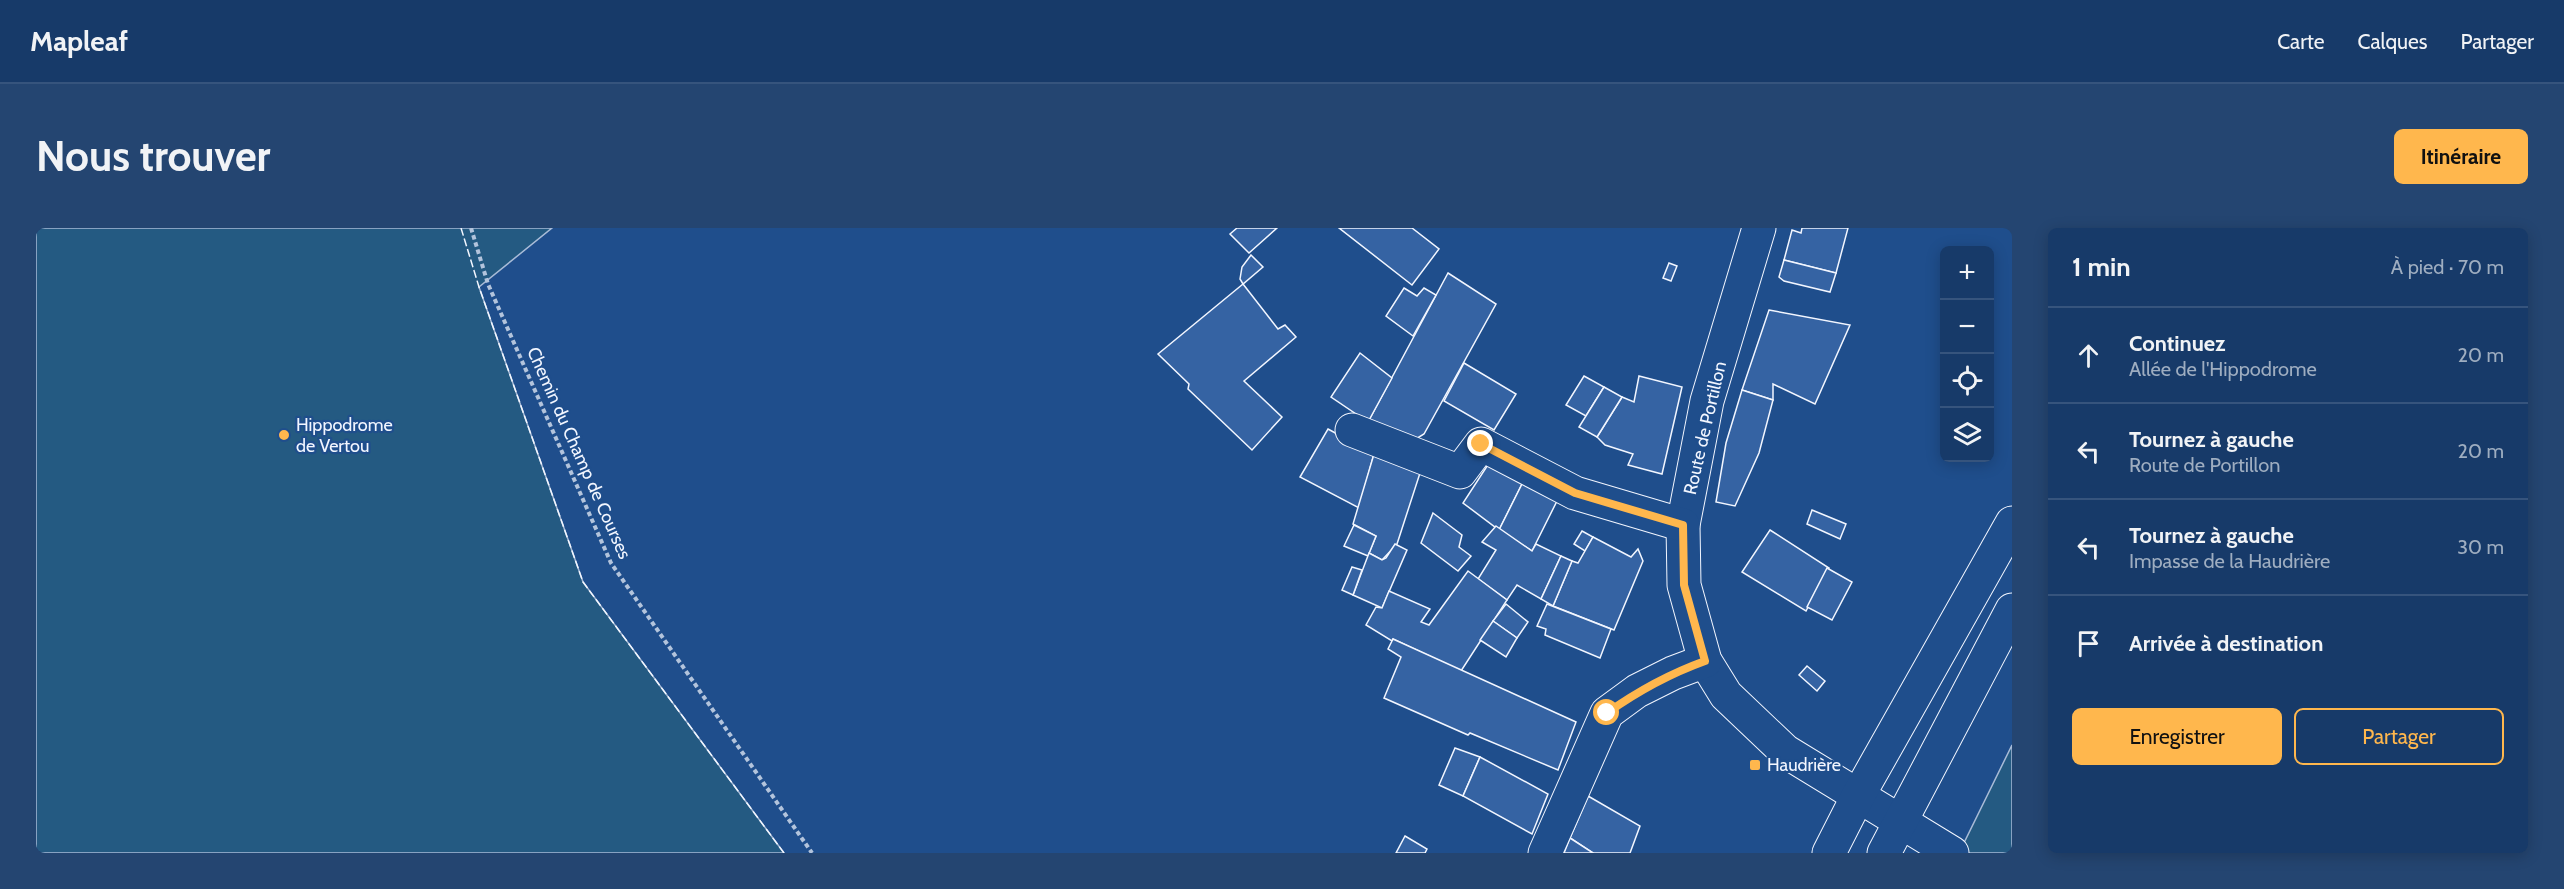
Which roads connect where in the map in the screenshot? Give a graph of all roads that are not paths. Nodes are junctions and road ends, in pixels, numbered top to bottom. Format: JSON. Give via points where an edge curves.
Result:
{"nodes":[{"id":1,"x":1759,"y":228,"type":"edge"},
{"id":2,"x":1352,"y":430,"type":"dead end"},
{"id":3,"x":2012,"y":523,"type":"edge"},
{"id":4,"x":1683,"y":525,"type":"junction"},
{"id":5,"x":2012,"y":610,"type":"edge"},
{"id":6,"x":1705,"y":661,"type":"junction"},
{"id":7,"x":1858,"y":796,"type":"junction"},
{"id":8,"x":1900,"y":822,"type":"junction"},
{"id":9,"x":1545,"y":853,"type":"edge"},
{"id":10,"x":1829,"y":853,"type":"edge"},
{"id":11,"x":1884,"y":853,"type":"edge"},
{"id":12,"x":1952,"y":853,"type":"edge"}],
"edges":[{"from":1,"to":4,"type":"street","name":"Route de Portillon","via":[[1707,401]]},
{"from":2,"to":4,"type":"street","via":[[1460,472],[1481,444],[1575,493]]},
{"from":3,"to":7,"type":"street"},
{"from":4,"to":6,"type":"street","name":"Route de Portillon","via":[[1684,585]]},
{"from":5,"to":8,"type":"street"},
{"from":6,"to":7,"type":"street","name":"Route de Portillon","via":[[1726,695],[1785,751]]},
{"from":6,"to":9,"type":"street","via":[[1637,691],[1607,713]]},
{"from":7,"to":8,"type":"street","name":"Route de Portillon"},
{"from":7,"to":10,"type":"street"},
{"from":8,"to":11,"type":"street"},
{"from":8,"to":12,"type":"street","name":"Route de Portillon"}]}
